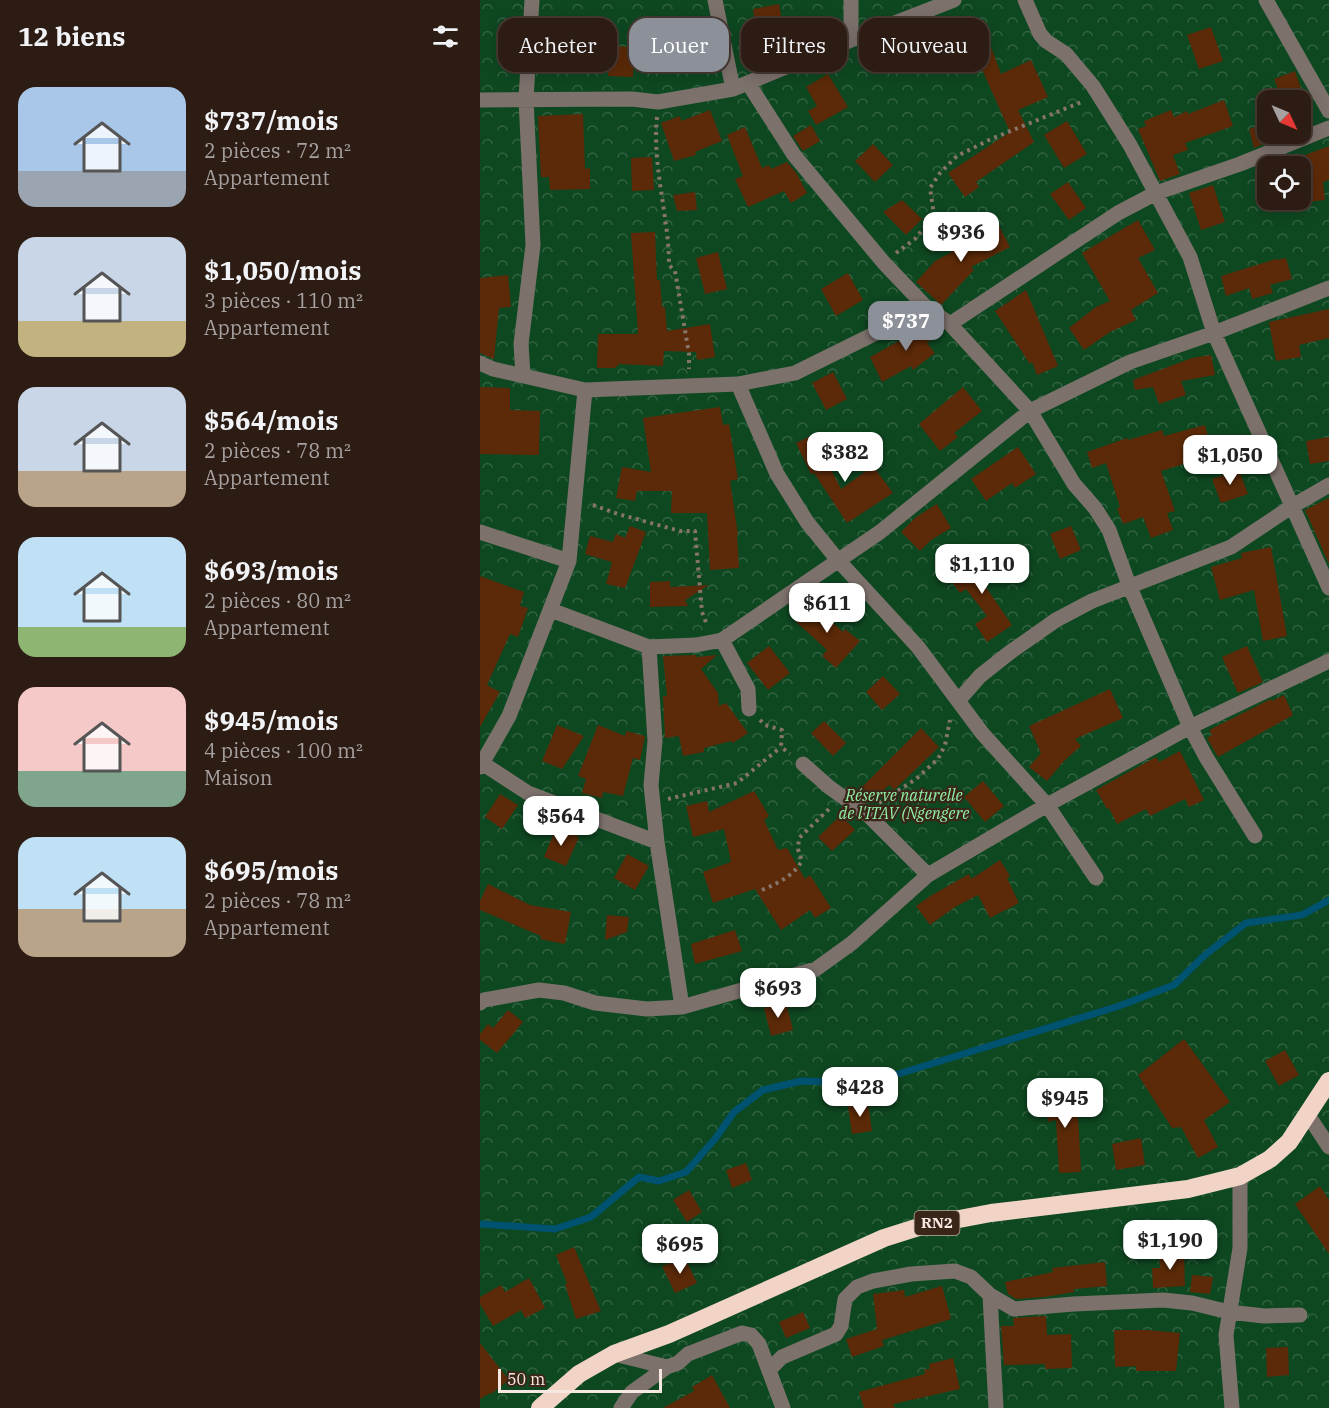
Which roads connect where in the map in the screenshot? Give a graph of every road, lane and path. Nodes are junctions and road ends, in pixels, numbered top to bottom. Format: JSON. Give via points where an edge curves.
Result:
{"nodes":[{"id":1,"x":532,"y":0,"type":"edge"},
{"id":2,"x":715,"y":0,"type":"edge"},
{"id":3,"x":851,"y":0,"type":"edge"},
{"id":4,"x":954,"y":0,"type":"edge"},
{"id":5,"x":1025,"y":0,"type":"edge"},
{"id":6,"x":1266,"y":0,"type":"edge"},
{"id":7,"x":851,"y":40,"type":"junction"},
{"id":8,"x":748,"y":83,"type":"junction"},
{"id":9,"x":733,"y":89,"type":"junction"},
{"id":10,"x":1099,"y":95,"type":"junction"},
{"id":11,"x":526,"y":99,"type":"junction"},
{"id":12,"x":480,"y":100,"type":"edge"},
{"id":13,"x":658,"y":102,"type":"junction"},
{"id":14,"x":1329,"y":111,"type":"edge"},
{"id":15,"x":1329,"y":128,"type":"edge"},
{"id":16,"x":1156,"y":193,"type":"junction"},
{"id":17,"x":885,"y":263,"type":"junction"},
{"id":18,"x":1329,"y":288,"type":"edge"},
{"id":19,"x":924,"y":305,"type":"junction"},
{"id":20,"x":950,"y":324,"type":"junction"},
{"id":21,"x":1214,"y":333,"type":"junction"},
{"id":22,"x":480,"y":363,"type":"edge"},
{"id":23,"x":523,"y":375,"type":"junction"},
{"id":24,"x":738,"y":384,"type":"junction"},
{"id":25,"x":689,"y":386,"type":"junction"},
{"id":26,"x":585,"y":390,"type":"junction"},
{"id":27,"x":1030,"y":411,"type":"junction"},
{"id":28,"x":1329,"y":485,"type":"edge"},
{"id":29,"x":575,"y":499,"type":"junction"},
{"id":30,"x":1291,"y":507,"type":"junction"},
{"id":31,"x":480,"y":532,"type":"edge"},
{"id":32,"x":837,"y":560,"type":"junction"},
{"id":33,"x":569,"y":561,"type":"junction"},
{"id":34,"x":1129,"y":585,"type":"junction"},
{"id":35,"x":1329,"y":588,"type":"edge"},
{"id":36,"x":551,"y":610,"type":"junction"},
{"id":37,"x":722,"y":640,"type":"junction"},
{"id":38,"x":649,"y":647,"type":"junction"},
{"id":39,"x":1329,"y":661,"type":"edge"},
{"id":40,"x":958,"y":701,"type":"junction"},
{"id":41,"x":749,"y":709,"type":"joint"},
{"id":42,"x":1190,"y":727,"type":"junction"},
{"id":43,"x":781,"y":747,"type":"junction"},
{"id":44,"x":803,"y":764,"type":"joint"},
{"id":45,"x":481,"y":765,"type":"edge"},
{"id":46,"x":843,"y":796,"type":"junction"},
{"id":47,"x":653,"y":803,"type":"junction"},
{"id":48,"x":1047,"y":805,"type":"junction"},
{"id":49,"x":868,"y":815,"type":"junction"},
{"id":50,"x":1255,"y":836,"type":"dead end"},
{"id":51,"x":657,"y":842,"type":"junction"},
{"id":52,"x":928,"y":875,"type":"junction"},
{"id":53,"x":1096,"y":878,"type":"dead end"},
{"id":54,"x":762,"y":890,"type":"dead end"},
{"id":55,"x":480,"y":1003,"type":"edge"},
{"id":56,"x":682,"y":1007,"type":"junction"},
{"id":57,"x":1329,"y":1081,"type":"edge"},
{"id":58,"x":1308,"y":1115,"type":"junction"},
{"id":59,"x":1329,"y":1147,"type":"edge"},
{"id":60,"x":1240,"y":1176,"type":"junction"},
{"id":61,"x":990,"y":1295,"type":"junction"},
{"id":62,"x":1229,"y":1312,"type":"junction"},
{"id":63,"x":1300,"y":1315,"type":"dead end"},
{"id":64,"x":614,"y":1354,"type":"junction"},
{"id":65,"x":667,"y":1367,"type":"junction"},
{"id":66,"x":769,"y":1370,"type":"junction"},
{"id":67,"x":540,"y":1408,"type":"edge"},
{"id":68,"x":621,"y":1408,"type":"edge"},
{"id":69,"x":783,"y":1408,"type":"edge"},
{"id":70,"x":996,"y":1408,"type":"edge"},
{"id":71,"x":1232,"y":1408,"type":"edge"}],
"edges":[{"from":1,"to":11,"type":"street"},
{"from":2,"to":9,"type":"street"},
{"from":3,"to":7,"type":"street"},
{"from":4,"to":7,"type":"street"},
{"from":5,"to":10,"type":"street","via":[[1046,42],[1066,54]]},
{"from":6,"to":14,"type":"street"},
{"from":7,"to":8,"type":"street"},
{"from":8,"to":9,"type":"street"},
{"from":8,"to":17,"type":"street","via":[[794,155]]},
{"from":9,"to":13,"type":"street"},
{"from":10,"to":16,"type":"street"},
{"from":10,"to":17,"type":"path","via":[[957,156],[930,188],[934,215],[915,239]]},
{"from":11,"to":12,"type":"street"},
{"from":11,"to":13,"type":"street"},
{"from":11,"to":23,"type":"street","via":[[533,244],[521,344]]},
{"from":13,"to":25,"type":"path","via":[[656,130],[669,265],[675,271],[689,354]]},
{"from":15,"to":16,"type":"street"},
{"from":16,"to":20,"type":"street","via":[[1118,213]]},
{"from":16,"to":21,"type":"street","via":[[1190,256]]},
{"from":17,"to":19,"type":"street"},
{"from":18,"to":21,"type":"street"},
{"from":19,"to":20,"type":"street"},
{"from":19,"to":24,"type":"street","via":[[795,373]]},
{"from":20,"to":27,"type":"street"},
{"from":21,"to":27,"type":"street","via":[[1130,362]]},
{"from":21,"to":30,"type":"street"},
{"from":22,"to":23,"type":"street"},
{"from":23,"to":26,"type":"street"},
{"from":24,"to":25,"type":"street"},
{"from":24,"to":32,"type":"street","via":[[777,474]]},
{"from":25,"to":26,"type":"street"},
{"from":26,"to":29,"type":"street"},
{"from":27,"to":32,"type":"street","via":[[880,532]]},
{"from":27,"to":34,"type":"street","via":[[1074,484],[1109,530]]},
{"from":28,"to":30,"type":"street"},
{"from":29,"to":33,"type":"street"},
{"from":29,"to":37,"type":"path","via":[[680,531],[695,531],[702,612],[708,628]]},
{"from":30,"to":34,"type":"street","via":[[1231,547]]},
{"from":30,"to":35,"type":"street"},
{"from":31,"to":33,"type":"street"},
{"from":32,"to":37,"type":"street"},
{"from":32,"to":40,"type":"street","via":[[918,647]]},
{"from":33,"to":36,"type":"street"},
{"from":34,"to":40,"type":"street","via":[[1056,620],[980,676]]},
{"from":34,"to":42,"type":"street"},
{"from":36,"to":38,"type":"street"},
{"from":36,"to":45,"type":"street","via":[[509,716]]},
{"from":37,"to":38,"type":"street"},
{"from":37,"to":41,"type":"street","via":[[748,689]]},
{"from":38,"to":47,"type":"street","via":[[655,741]]},
{"from":39,"to":42,"type":"street"},
{"from":40,"to":48,"type":"street"},
{"from":40,"to":49,"type":"path","via":[[938,759]]},
{"from":41,"to":43,"type":"path","via":[[765,724],[782,730]]},
{"from":42,"to":48,"type":"street"},
{"from":42,"to":50,"type":"street"},
{"from":43,"to":44,"type":"path"},
{"from":43,"to":47,"type":"path","via":[[737,783]]},
{"from":44,"to":46,"type":"street"},
{"from":45,"to":51,"type":"street","via":[[528,793]]},
{"from":46,"to":49,"type":"street"},
{"from":46,"to":54,"type":"path","via":[[799,838],[802,861],[798,867],[785,879]]},
{"from":47,"to":51,"type":"street"},
{"from":48,"to":52,"type":"street"},
{"from":48,"to":53,"type":"street"},
{"from":49,"to":52,"type":"street"},
{"from":51,"to":56,"type":"street"},
{"from":52,"to":56,"type":"street","via":[[852,943],[816,969]]},
{"from":55,"to":56,"type":"street","via":[[539,990],[596,1003],[647,1009]]},
{"from":57,"to":58,"type":"highway","number":"RN2"},
{"from":58,"to":59,"type":"street"},
{"from":58,"to":60,"type":"highway","number":"RN2","via":[[1289,1142],[1270,1159]]},
{"from":60,"to":62,"type":"street","via":[[1240,1248]]},
{"from":60,"to":64,"type":"highway","number":"RN2","via":[[1188,1189],[991,1213],[922,1226],[884,1238],[669,1334]]},
{"from":61,"to":62,"type":"street","via":[[1014,1309],[1162,1300]]},
{"from":61,"to":66,"type":"street","via":[[971,1277],[955,1271],[873,1281],[857,1287],[845,1299],[836,1334],[782,1356]]},
{"from":61,"to":70,"type":"street"},
{"from":62,"to":63,"type":"street"},
{"from":62,"to":71,"type":"street","via":[[1226,1335]]},
{"from":64,"to":65,"type":"street"},
{"from":64,"to":67,"type":"highway","number":"RN2","via":[[579,1374]]},
{"from":65,"to":66,"type":"street","via":[[688,1354],[742,1333],[751,1335],[759,1344]]},
{"from":65,"to":68,"type":"street","via":[[632,1392]]},
{"from":66,"to":69,"type":"street"}]}
